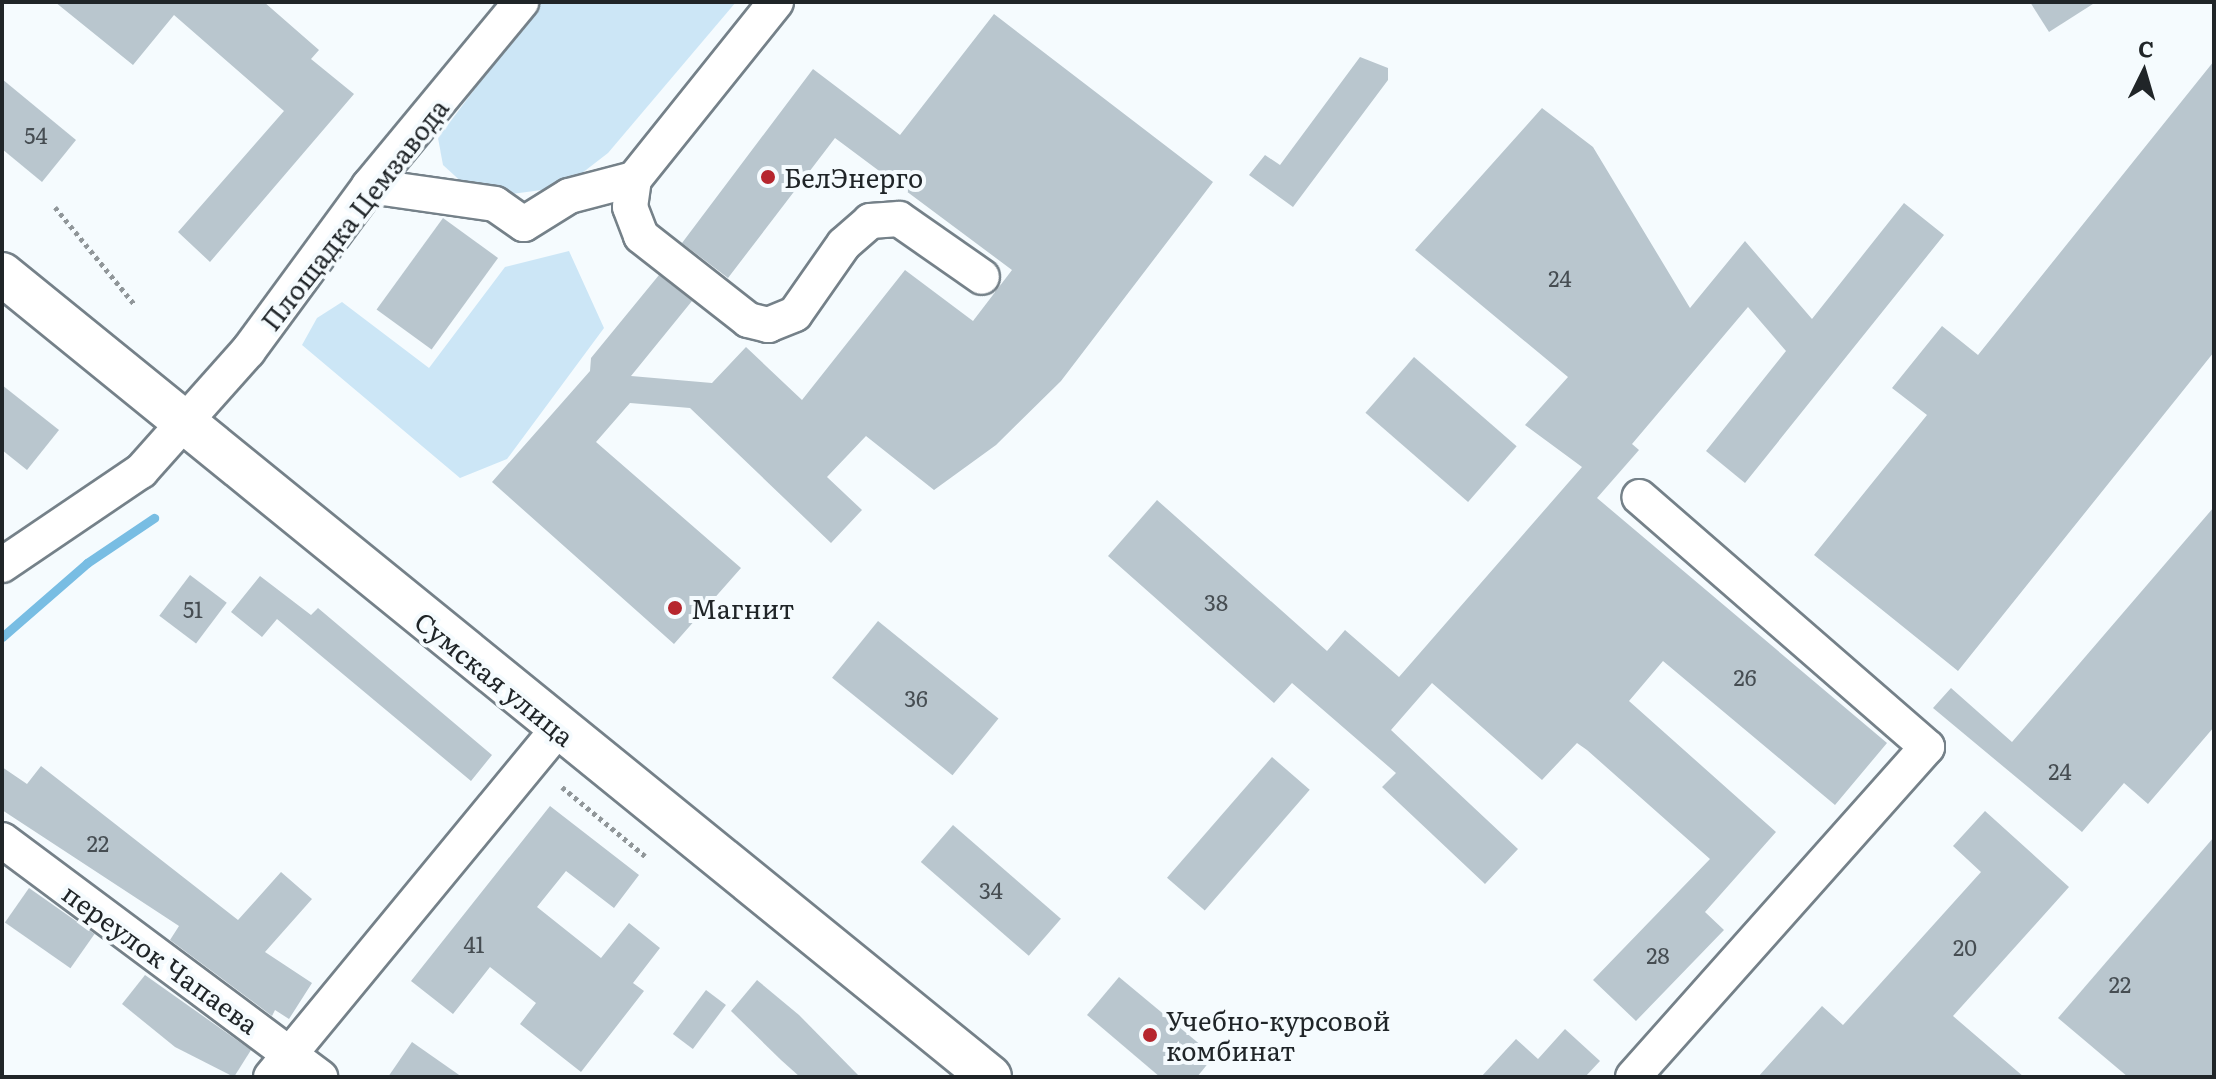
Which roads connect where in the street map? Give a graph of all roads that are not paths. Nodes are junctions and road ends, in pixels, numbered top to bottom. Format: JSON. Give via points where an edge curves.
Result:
{"nodes":[{"id":1,"x":521,"y":2,"type":"edge"},
{"id":2,"x":776,"y":2,"type":"edge"},
{"id":3,"x":634,"y":179,"type":"junction"},
{"id":4,"x":369,"y":186,"type":"junction"},
{"id":5,"x":2,"y":274,"type":"edge"},
{"id":6,"x":982,"y":277,"type":"dead end"},
{"id":7,"x":184,"y":423,"type":"junction"},
{"id":8,"x":1639,"y":497,"type":"dead end"},
{"id":9,"x":2,"y":565,"type":"edge"},
{"id":10,"x":558,"y":729,"type":"junction"},
{"id":11,"x":2,"y":840,"type":"edge"},
{"id":12,"x":280,"y":1065,"type":"edge"},
{"id":13,"x":320,"y":1077,"type":"edge"},
{"id":14,"x":990,"y":1077,"type":"edge"},
{"id":15,"x":1633,"y":1077,"type":"edge"}],
"edges":[{"from":1,"to":4,"type":"street","name":"Площадка Цемзавода"},
{"from":2,"to":3,"type":"street"},
{"from":3,"to":4,"type":"street","via":[[569,196],[524,224],[495,204]]},
{"from":3,"to":6,"type":"street","via":[[630,207],[641,236],[748,320],[768,325],[795,314],[844,244],[870,221],[899,219]]},
{"from":4,"to":7,"type":"street","name":"Площадка Цемзавода","via":[[248,351]]},
{"from":5,"to":7,"type":"main road","name":"Сумская улица"},
{"from":7,"to":9,"type":"street","name":"Площадка Цемзавода","via":[[141,471]]},
{"from":7,"to":10,"type":"main road","name":"Сумская улица"},
{"from":8,"to":15,"type":"street","via":[[1927,747]]},
{"from":10,"to":12,"type":"street"},
{"from":10,"to":14,"type":"main road","name":"Сумская улица"},
{"from":11,"to":12,"type":"street","name":"переулок Чапаева"},
{"from":12,"to":13,"type":"street","name":"переулок Чапаева"}]}
